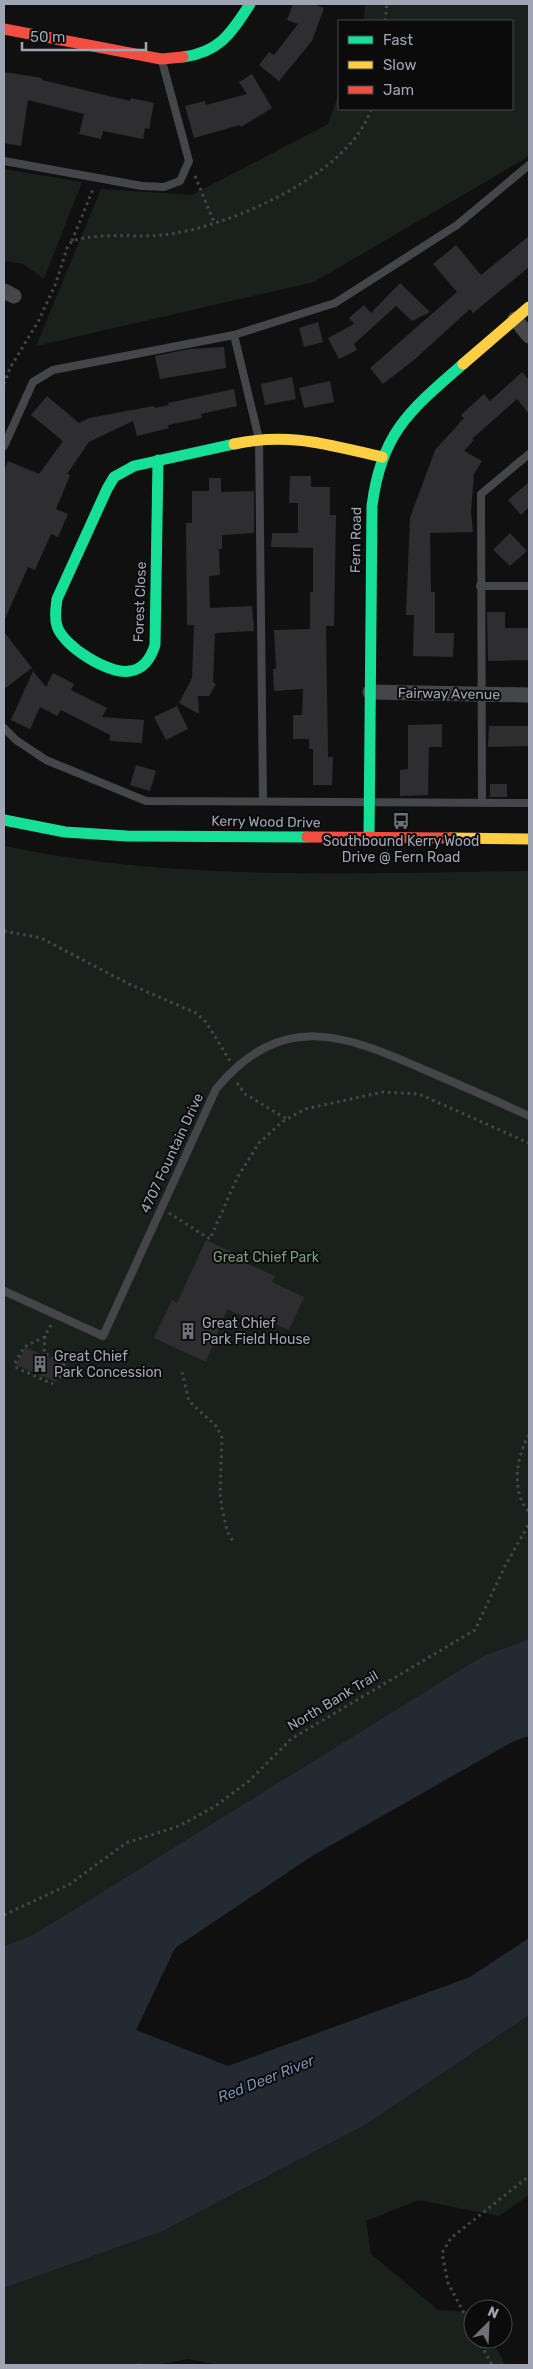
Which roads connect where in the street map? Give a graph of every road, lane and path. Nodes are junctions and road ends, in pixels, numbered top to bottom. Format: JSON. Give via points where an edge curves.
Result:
{"nodes":[{"id":1,"x":250,"y":4,"type":"edge"},
{"id":2,"x":387,"y":4,"type":"edge"},
{"id":3,"x":385,"y":20,"type":"edge"},
{"id":4,"x":4,"y":29,"type":"edge"},
{"id":5,"x":161,"y":59,"type":"junction"},
{"id":6,"x":371,"y":110,"type":"edge"},
{"id":7,"x":189,"y":160,"type":"junction"},
{"id":8,"x":4,"y":161,"type":"edge"},
{"id":9,"x":529,"y":165,"type":"edge"},
{"id":10,"x":98,"y":178,"type":"junction"},
{"id":11,"x":214,"y":222,"type":"junction"},
{"id":12,"x":72,"y":241,"type":"junction"},
{"id":13,"x":529,"y":307,"type":"edge"},
{"id":14,"x":515,"y":319,"type":"junction"},
{"id":15,"x":234,"y":335,"type":"junction"},
{"id":16,"x":529,"y":336,"type":"edge"},
{"id":17,"x":4,"y":384,"type":"edge"},
{"id":18,"x":259,"y":439,"type":"junction"},
{"id":19,"x":4,"y":446,"type":"edge"},
{"id":20,"x":529,"y":454,"type":"edge"},
{"id":21,"x":382,"y":457,"type":"junction"},
{"id":22,"x":158,"y":460,"type":"junction"},
{"id":23,"x":480,"y":586,"type":"junction"},
{"id":24,"x":529,"y":586,"type":"edge"},
{"id":25,"x":370,"y":692,"type":"junction"},
{"id":26,"x":482,"y":694,"type":"junction"},
{"id":27,"x":529,"y":695,"type":"edge"},
{"id":28,"x":4,"y":728,"type":"edge"},
{"id":29,"x":369,"y":801,"type":"junction"},
{"id":30,"x":263,"y":802,"type":"junction"},
{"id":31,"x":482,"y":802,"type":"junction"},
{"id":32,"x":529,"y":803,"type":"edge"},
{"id":33,"x":4,"y":820,"type":"edge"},
{"id":34,"x":369,"y":838,"type":"junction"},
{"id":35,"x":529,"y":839,"type":"edge"},
{"id":36,"x":4,"y":931,"type":"edge"},
{"id":37,"x":233,"y":1070,"type":"junction"},
{"id":38,"x":529,"y":1116,"type":"edge"},
{"id":39,"x":287,"y":1119,"type":"junction"},
{"id":40,"x":529,"y":1143,"type":"edge"},
{"id":41,"x":160,"y":1209,"type":"junction"},
{"id":42,"x":4,"y":1291,"type":"edge"},
{"id":43,"x":56,"y":1315,"type":"junction"},
{"id":44,"x":46,"y":1336,"type":"junction"},
{"id":45,"x":182,"y":1372,"type":"dead end"},
{"id":46,"x":58,"y":1382,"type":"dead end"},
{"id":47,"x":53,"y":1384,"type":"dead end"},
{"id":48,"x":529,"y":1435,"type":"edge"},
{"id":49,"x":529,"y":1512,"type":"edge"},
{"id":50,"x":529,"y":1524,"type":"edge"},
{"id":51,"x":234,"y":1543,"type":"dead end"},
{"id":52,"x":4,"y":1915,"type":"edge"},
{"id":53,"x":529,"y":2176,"type":"edge"},
{"id":54,"x":463,"y":2311,"type":"edge"},
{"id":55,"x":483,"y":2349,"type":"edge"},
{"id":56,"x":492,"y":2365,"type":"edge"}],
"edges":[{"from":1,"to":5,"type":"street","via":[[230,35],[220,44],[188,56]]},
{"from":2,"to":3,"type":"path"},
{"from":4,"to":5,"type":"street"},
{"from":5,"to":7,"type":"lane"},
{"from":6,"to":11,"type":"path","via":[[354,138],[317,174],[266,204]]},
{"from":7,"to":10,"type":"lane","via":[[180,181],[164,187]]},
{"from":7,"to":11,"type":"path"},
{"from":8,"to":10,"type":"lane"},
{"from":9,"to":15,"type":"lane","via":[[457,225],[335,304]]},
{"from":10,"to":12,"type":"path"},
{"from":11,"to":12,"type":"path","via":[[164,235],[93,237]]},
{"from":12,"to":17,"type":"path","via":[[40,320],[10,368]]},
{"from":13,"to":14,"type":"street","name":"Fern Road"},
{"from":14,"to":16,"type":"street"},
{"from":14,"to":21,"type":"street","name":"Fern Road","via":[[408,414]]},
{"from":15,"to":18,"type":"lane"},
{"from":15,"to":19,"type":"lane","via":[[52,370],[33,382]]},
{"from":18,"to":21,"type":"street","name":"Forest Close","via":[[294,439]]},
{"from":18,"to":22,"type":"street","name":"Forest Close"},
{"from":18,"to":30,"type":"lane"},
{"from":20,"to":23,"type":"lane","via":[[481,494]]},
{"from":21,"to":25,"type":"street","name":"Fern Road","via":[[372,506]]},
{"from":22,"to":22,"type":"street","name":"Forest Close","via":[[134,466],[114,477],[55,606],[55,623],[63,639],[78,651],[122,672],[143,667],[155,645]]},
{"from":23,"to":24,"type":"lane"},
{"from":23,"to":26,"type":"lane"},
{"from":25,"to":26,"type":"street","name":"Fairway Avenue"},
{"from":25,"to":29,"type":"street","name":"Fern Road"},
{"from":26,"to":27,"type":"street","name":"Fairway Avenue"},
{"from":26,"to":31,"type":"lane"},
{"from":28,"to":30,"type":"lane","via":[[46,760],[146,801]]},
{"from":29,"to":30,"type":"lane"},
{"from":29,"to":31,"type":"lane"},
{"from":29,"to":34,"type":"street","name":"Fern Road"},
{"from":31,"to":32,"type":"lane"},
{"from":33,"to":34,"type":"street","name":"Kerry Wood Drive","via":[[65,832],[128,836]]},
{"from":34,"to":35,"type":"street","name":"Kerry Wood Drive"},
{"from":36,"to":37,"type":"path","via":[[41,938],[129,984],[196,1013],[206,1022]]},
{"from":37,"to":38,"type":"lane","name":"4707 Fountain Drive","via":[[264,1049],[282,1042],[317,1035],[335,1036],[385,1052]]},
{"from":37,"to":39,"type":"path","via":[[240,1090]]},
{"from":37,"to":41,"type":"lane","name":"4707 Fountain Drive","via":[[208,1102]]},
{"from":39,"to":40,"type":"path","via":[[305,1109],[383,1092],[407,1092],[430,1098]]},
{"from":39,"to":41,"type":"path","via":[[253,1152],[237,1178],[210,1239]]},
{"from":41,"to":43,"type":"lane","name":"4707 Fountain Drive","via":[[103,1336]]},
{"from":42,"to":43,"type":"lane","name":"4707 Fountain Drive"},
{"from":43,"to":44,"type":"path"},
{"from":44,"to":46,"type":"path","via":[[44,1353],[64,1366]]},
{"from":44,"to":47,"type":"path","via":[[24,1347],[15,1365]]},
{"from":45,"to":51,"type":"path","via":[[190,1401],[217,1427],[222,1438],[220,1493],[227,1531]]},
{"from":48,"to":49,"type":"path","via":[[520,1456],[518,1481],[522,1502]]},
{"from":50,"to":52,"type":"path","name":"North Bank Trail","via":[[475,1630],[291,1739],[249,1781],[214,1807],[179,1826],[126,1843],[70,1884]]},
{"from":53,"to":54,"type":"path","via":[[451,2238],[442,2254],[448,2283]]},
{"from":55,"to":56,"type":"path"}]}
